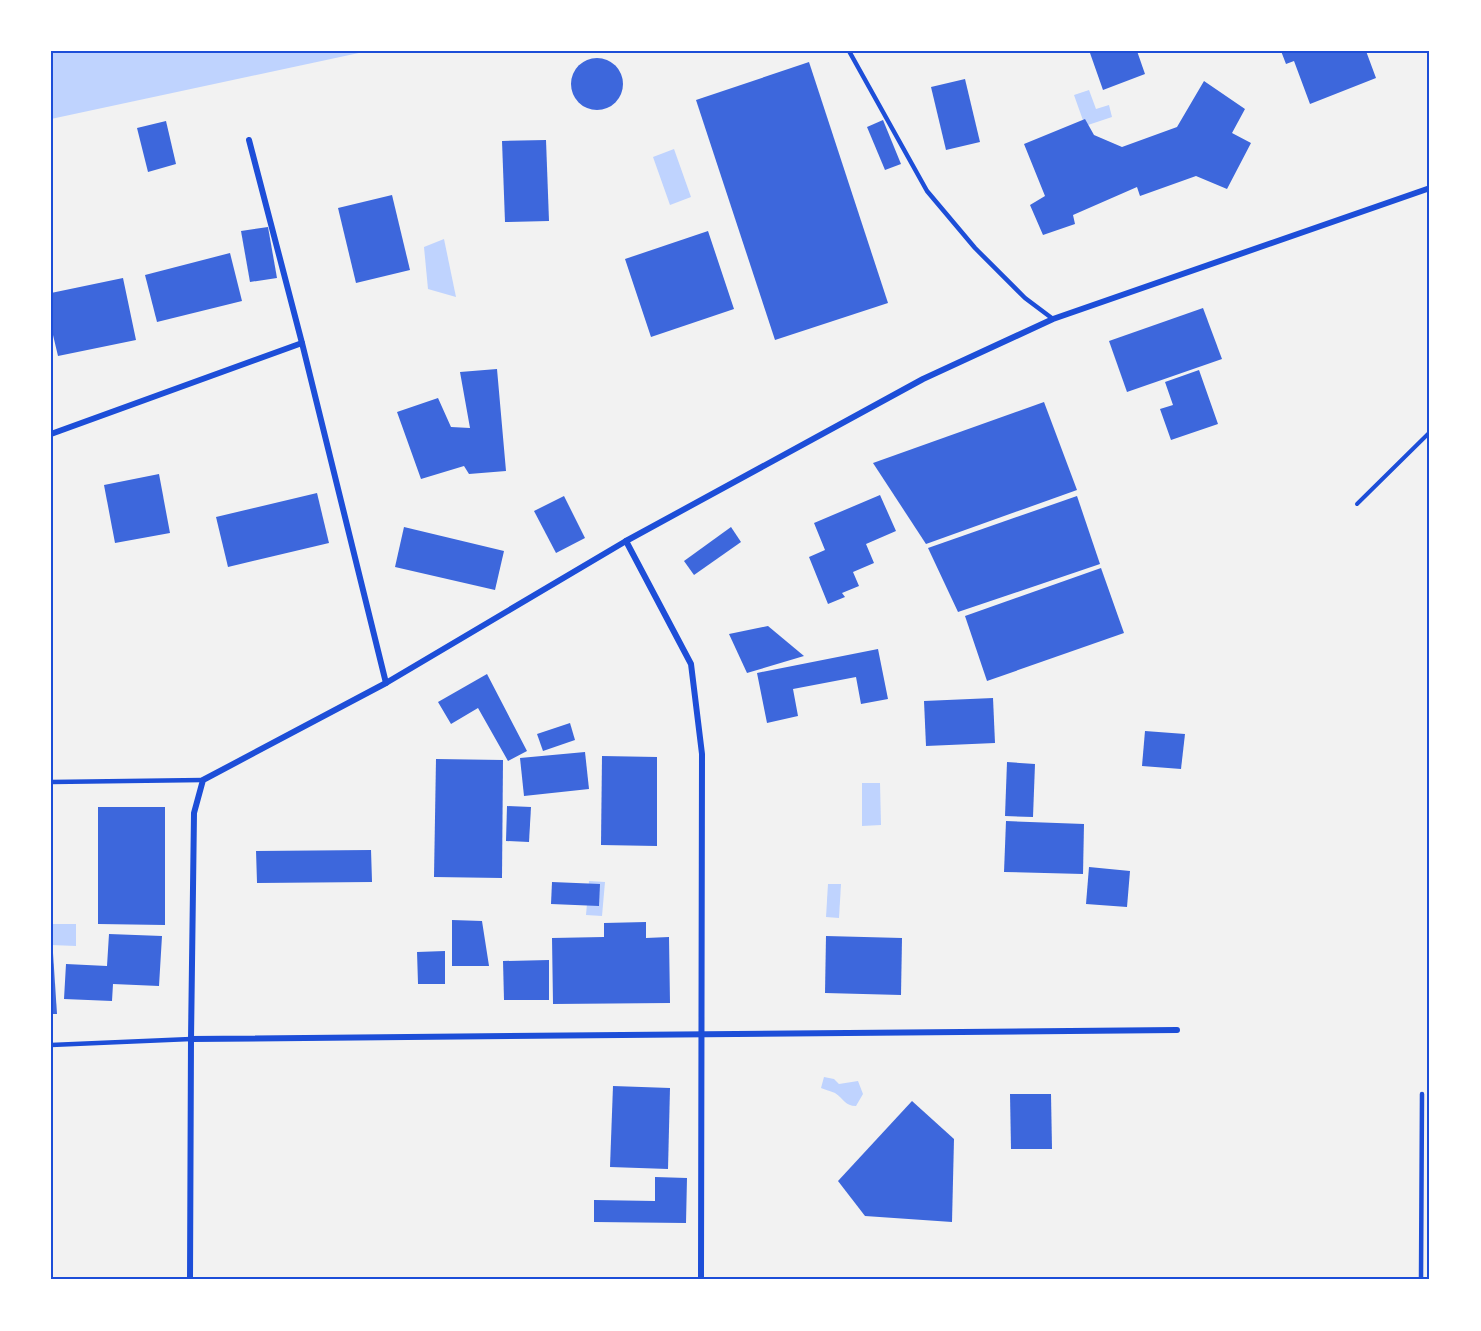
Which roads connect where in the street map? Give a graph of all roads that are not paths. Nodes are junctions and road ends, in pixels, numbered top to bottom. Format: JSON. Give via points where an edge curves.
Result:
{"nodes":[{"id":1,"x":849,"y":51,"type":"edge"},
{"id":2,"x":249,"y":140,"type":"dead end"},
{"id":3,"x":1430,"y":188,"type":"edge"},
{"id":4,"x":1053,"y":319,"type":"junction"},
{"id":5,"x":302,"y":343,"type":"junction"},
{"id":6,"x":51,"y":434,"type":"edge"},
{"id":7,"x":627,"y":541,"type":"junction"},
{"id":8,"x":386,"y":683,"type":"junction"},
{"id":9,"x":203,"y":780,"type":"junction"},
{"id":10,"x":51,"y":782,"type":"edge"},
{"id":11,"x":1177,"y":1030,"type":"dead end"},
{"id":12,"x":701,"y":1034,"type":"junction"},
{"id":13,"x":191,"y":1038,"type":"junction"},
{"id":14,"x":51,"y":1045,"type":"edge"},
{"id":15,"x":1422,"y":1094,"type":"dead end"},
{"id":16,"x":190,"y":1280,"type":"edge"},
{"id":17,"x":701,"y":1280,"type":"edge"},
{"id":18,"x":1421,"y":1280,"type":"edge"}],
"edges":[{"from":1,"to":4,"type":"lane","via":[[927,191],[983,256],[1025,298]]},
{"from":2,"to":5,"type":"street"},
{"from":3,"to":4,"type":"street"},
{"from":4,"to":7,"type":"street","via":[[923,379]]},
{"from":5,"to":6,"type":"street"},
{"from":5,"to":8,"type":"street"},
{"from":7,"to":8,"type":"street"},
{"from":7,"to":12,"type":"street","via":[[691,664],[702,754]]},
{"from":8,"to":9,"type":"street"},
{"from":9,"to":10,"type":"lane"},
{"from":9,"to":13,"type":"street","via":[[194,813]]},
{"from":11,"to":12,"type":"street"},
{"from":12,"to":13,"type":"street"},
{"from":12,"to":17,"type":"street"},
{"from":13,"to":14,"type":"lane"},
{"from":13,"to":16,"type":"street"},
{"from":15,"to":18,"type":"lane"}]}
